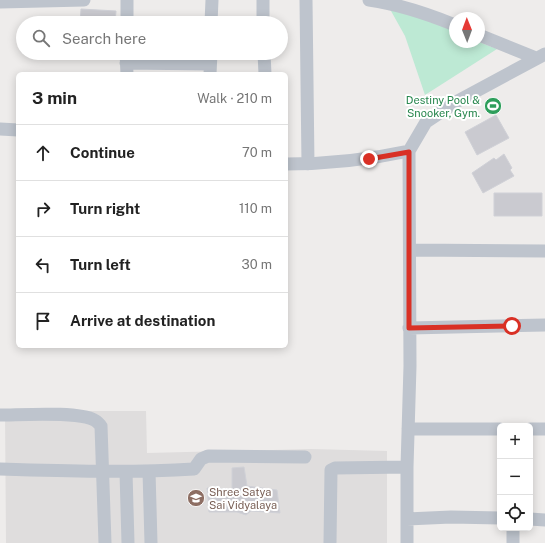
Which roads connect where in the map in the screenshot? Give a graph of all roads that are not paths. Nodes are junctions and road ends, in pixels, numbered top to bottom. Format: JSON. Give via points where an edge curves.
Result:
{"nodes":[{"id":1,"x":84,"y":0,"type":"edge"},
{"id":2,"x":127,"y":0,"type":"edge"},
{"id":3,"x":212,"y":0,"type":"edge"},
{"id":4,"x":263,"y":0,"type":"edge"},
{"id":5,"x":306,"y":0,"type":"edge"},
{"id":6,"x":369,"y":0,"type":"edge"},
{"id":7,"x":0,"y":2,"type":"edge"},
{"id":8,"x":127,"y":16,"type":"edge"},
{"id":9,"x":211,"y":16,"type":"edge"},
{"id":10,"x":263,"y":16,"type":"edge"},
{"id":11,"x":449,"y":23,"type":"edge"},
{"id":12,"x":485,"y":37,"type":"edge"},
{"id":13,"x":540,"y":56,"type":"edge"},
{"id":14,"x":264,"y":60,"type":"edge"},
{"id":15,"x":126,"y":63,"type":"edge"},
{"id":16,"x":210,"y":64,"type":"edge"},
{"id":17,"x":265,"y":72,"type":"edge"},
{"id":18,"x":0,"y":129,"type":"edge"},
{"id":19,"x":16,"y":130,"type":"edge"},
{"id":20,"x":409,"y":152,"type":"junction"},
{"id":21,"x":288,"y":164,"type":"edge"},
{"id":22,"x":308,"y":164,"type":"junction"},
{"id":23,"x":410,"y":250,"type":"junction"},
{"id":24,"x":545,"y":251,"type":"edge"},
{"id":25,"x":545,"y":325,"type":"edge"},
{"id":26,"x":409,"y":328,"type":"junction"},
{"id":27,"x":0,"y":415,"type":"edge"},
{"id":28,"x":408,"y":429,"type":"junction"},
{"id":29,"x":497,"y":429,"type":"edge"},
{"id":30,"x":533,"y":429,"type":"edge"},
{"id":31,"x":545,"y":429,"type":"edge"},
{"id":32,"x":304,"y":457,"type":"dead end"},
{"id":33,"x":407,"y":467,"type":"junction"},
{"id":34,"x":0,"y":469,"type":"edge"},
{"id":35,"x":149,"y":471,"type":"junction"},
{"id":36,"x":103,"y":472,"type":"junction"},
{"id":37,"x":126,"y":472,"type":"junction"},
{"id":38,"x":497,"y":518,"type":"edge"},
{"id":39,"x":407,"y":519,"type":"junction"},
{"id":40,"x":533,"y":520,"type":"edge"},
{"id":41,"x":545,"y":520,"type":"edge"},
{"id":42,"x":513,"y":531,"type":"edge"},
{"id":43,"x":105,"y":543,"type":"edge"},
{"id":44,"x":128,"y":543,"type":"edge"},
{"id":45,"x":151,"y":543,"type":"edge"},
{"id":46,"x":330,"y":543,"type":"edge"},
{"id":47,"x":408,"y":543,"type":"edge"},
{"id":48,"x":513,"y":543,"type":"edge"}],
"edges":[{"from":1,"to":7,"type":"street"},
{"from":2,"to":8,"type":"street"},
{"from":3,"to":9,"type":"street"},
{"from":4,"to":10,"type":"street"},
{"from":5,"to":22,"type":"street"},
{"from":6,"to":11,"type":"street","via":[[386,2]]},
{"from":12,"to":13,"type":"street"},
{"from":13,"to":20,"type":"street","via":[[456,102],[426,122]]},
{"from":14,"to":17,"type":"street"},
{"from":15,"to":16,"type":"street"},
{"from":18,"to":19,"type":"street"},
{"from":20,"to":22,"type":"street","via":[[369,159]]},
{"from":20,"to":23,"type":"street"},
{"from":21,"to":22,"type":"street"},
{"from":23,"to":24,"type":"street"},
{"from":23,"to":26,"type":"street"},
{"from":25,"to":26,"type":"street"},
{"from":26,"to":28,"type":"street"},
{"from":27,"to":36,"type":"street","via":[[70,415],[94,419],[102,426]]},
{"from":28,"to":29,"type":"street"},
{"from":28,"to":33,"type":"street"},
{"from":30,"to":31,"type":"street"},
{"from":32,"to":35,"type":"street","via":[[208,456],[201,458],[194,469]]},
{"from":33,"to":39,"type":"street"},
{"from":33,"to":46,"type":"street","via":[[331,470]]},
{"from":34,"to":36,"type":"street"},
{"from":35,"to":37,"type":"street"},
{"from":35,"to":45,"type":"street"},
{"from":36,"to":37,"type":"street"},
{"from":36,"to":43,"type":"street"},
{"from":37,"to":44,"type":"street"},
{"from":38,"to":39,"type":"street"},
{"from":39,"to":47,"type":"street"},
{"from":40,"to":41,"type":"street"},
{"from":42,"to":48,"type":"street"}]}
